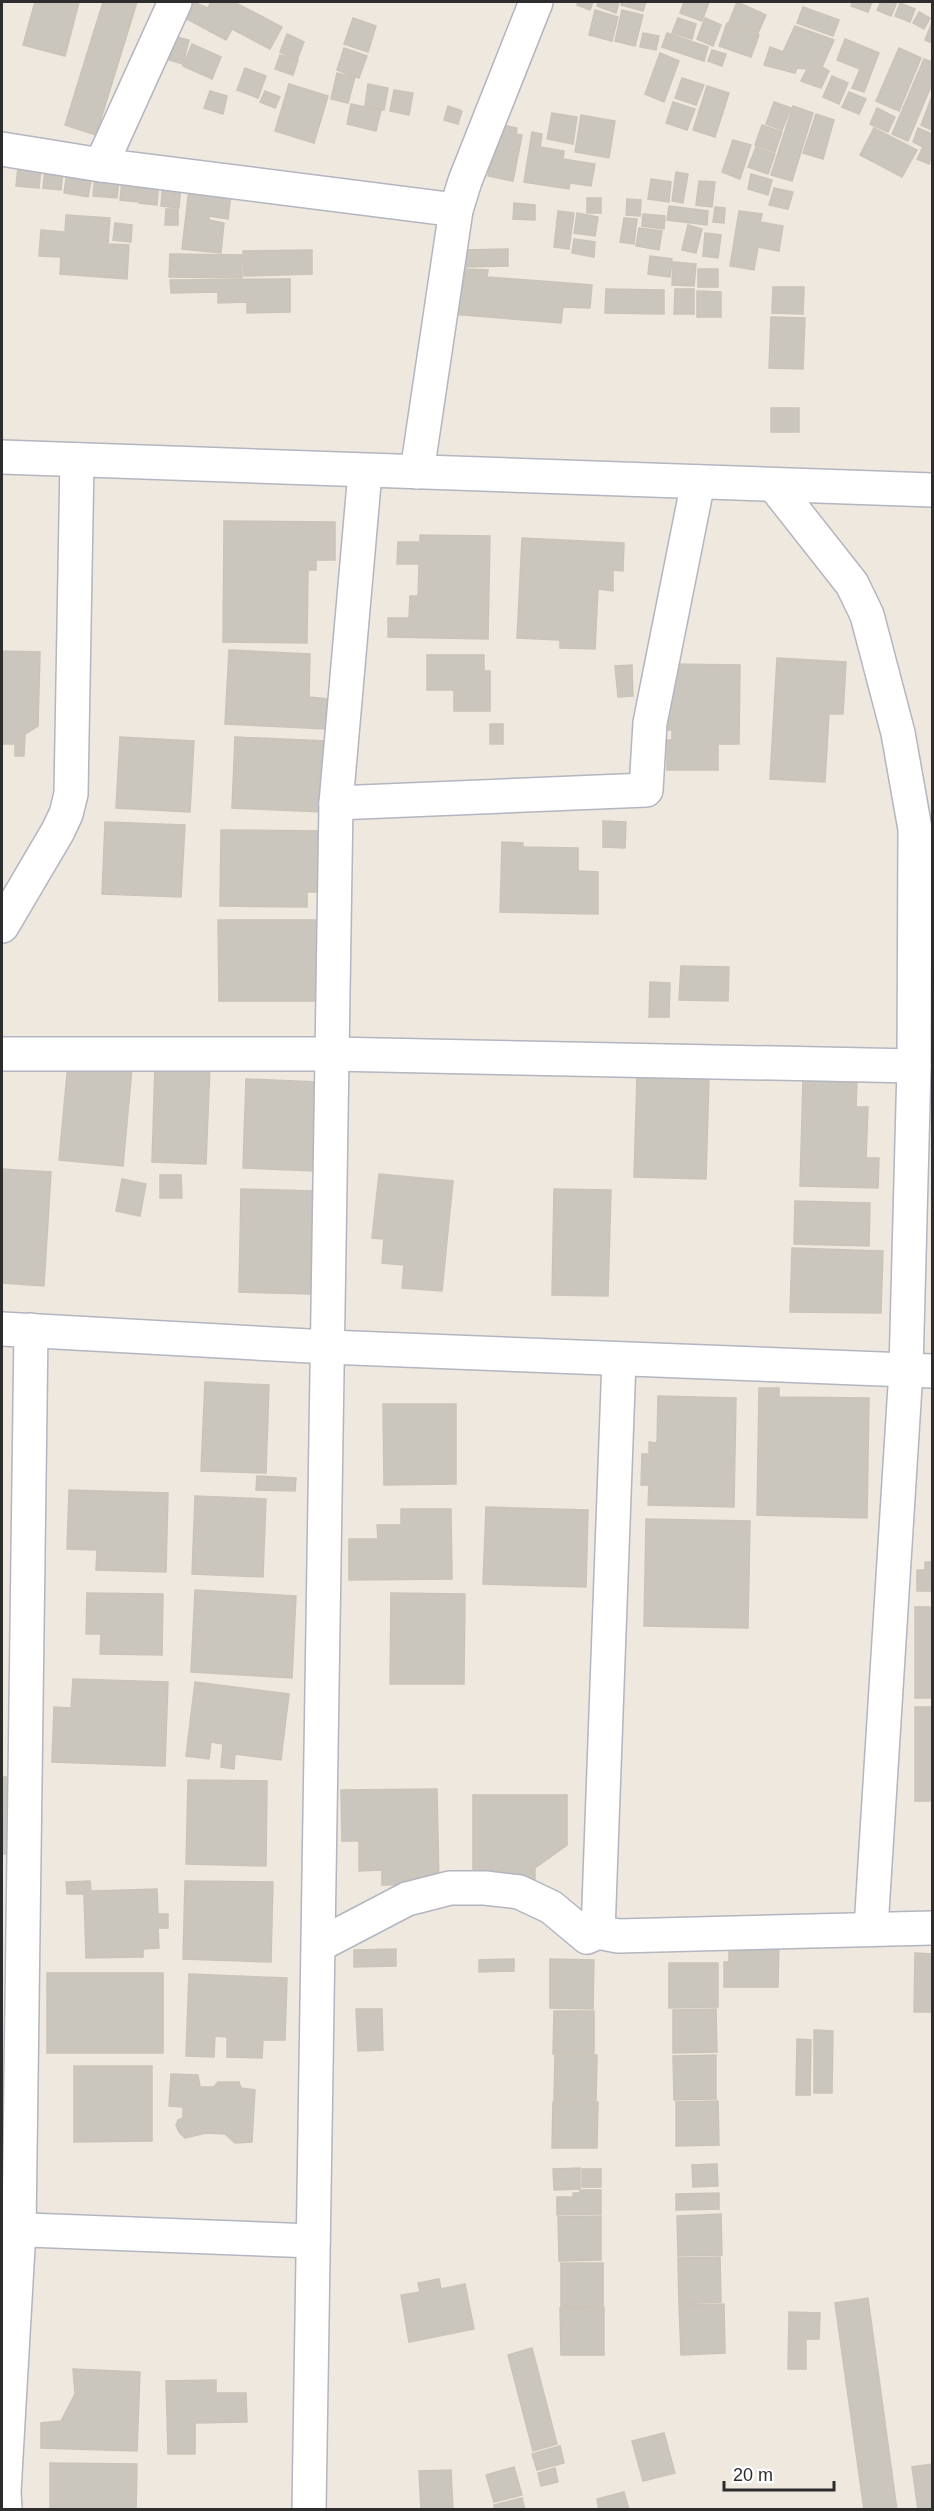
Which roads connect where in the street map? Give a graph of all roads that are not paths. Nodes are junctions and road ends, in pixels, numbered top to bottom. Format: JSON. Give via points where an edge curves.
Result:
{"nodes":[{"id":1,"x":176,"y":2,"type":"edge"},
{"id":2,"x":536,"y":2,"type":"edge"},
{"id":3,"x":2,"y":149,"type":"edge"},
{"id":4,"x":101,"y":165,"type":"junction"},
{"id":5,"x":456,"y":210,"type":"junction"},
{"id":6,"x":2,"y":457,"type":"edge"},
{"id":7,"x":77,"y":460,"type":"junction"},
{"id":8,"x":365,"y":472,"type":"junction"},
{"id":9,"x":417,"y":472,"type":"junction"},
{"id":10,"x":698,"y":482,"type":"junction"},
{"id":11,"x":774,"y":485,"type":"junction"},
{"id":12,"x":933,"y":490,"type":"edge"},
{"id":13,"x":336,"y":803,"type":"junction"},
{"id":14,"x":924,"y":829,"type":"edge"},
{"id":15,"x":2,"y":926,"type":"edge"},
{"id":16,"x":2,"y":1054,"type":"edge"},
{"id":17,"x":332,"y":1054,"type":"junction"},
{"id":18,"x":914,"y":1066,"type":"junction"},
{"id":19,"x":16,"y":1330,"type":"edge"},
{"id":20,"x":328,"y":1347,"type":"junction"},
{"id":21,"x":619,"y":1359,"type":"junction"},
{"id":22,"x":919,"y":1370,"type":"edge"},
{"id":23,"x":871,"y":1928,"type":"junction"},
{"id":24,"x":933,"y":1928,"type":"edge"},
{"id":25,"x":598,"y":1932,"type":"junction"},
{"id":26,"x":319,"y":1945,"type":"junction"},
{"id":27,"x":10,"y":2229,"type":"edge"},
{"id":28,"x":313,"y":2241,"type":"junction"},
{"id":29,"x":5,"y":2510,"type":"edge"},
{"id":30,"x":309,"y":2510,"type":"edge"}],
"edges":[{"from":1,"to":4,"type":"street"},
{"from":2,"to":5,"type":"street"},
{"from":3,"to":4,"type":"street"},
{"from":4,"to":5,"type":"street"},
{"from":5,"to":9,"type":"street"},
{"from":6,"to":7,"type":"street"},
{"from":7,"to":8,"type":"street"},
{"from":7,"to":15,"type":"street","via":[[71,794],[58,831]]},
{"from":8,"to":9,"type":"street"},
{"from":8,"to":13,"type":"street"},
{"from":9,"to":10,"type":"street"},
{"from":10,"to":11,"type":"street"},
{"from":10,"to":13,"type":"street","via":[[650,723],[646,789]]},
{"from":11,"to":12,"type":"street"},
{"from":11,"to":14,"type":"street","via":[[852,584],[867,615]]},
{"from":13,"to":17,"type":"street"},
{"from":14,"to":18,"type":"street"},
{"from":16,"to":17,"type":"street"},
{"from":17,"to":18,"type":"street"},
{"from":17,"to":20,"type":"street"},
{"from":18,"to":22,"type":"street"},
{"from":19,"to":20,"type":"street"},
{"from":19,"to":27,"type":"street"},
{"from":20,"to":21,"type":"street"},
{"from":20,"to":26,"type":"street"},
{"from":21,"to":22,"type":"street"},
{"from":21,"to":25,"type":"street"},
{"from":22,"to":23,"type":"street"},
{"from":23,"to":24,"type":"street"},
{"from":23,"to":25,"type":"street","via":[[618,1936]]},
{"from":25,"to":26,"type":"street","via":[[587,1937],[551,1907],[519,1892],[450,1888],[406,1899]]},
{"from":26,"to":28,"type":"street"},
{"from":27,"to":28,"type":"street"},
{"from":27,"to":29,"type":"street"},
{"from":28,"to":30,"type":"street"}]}
